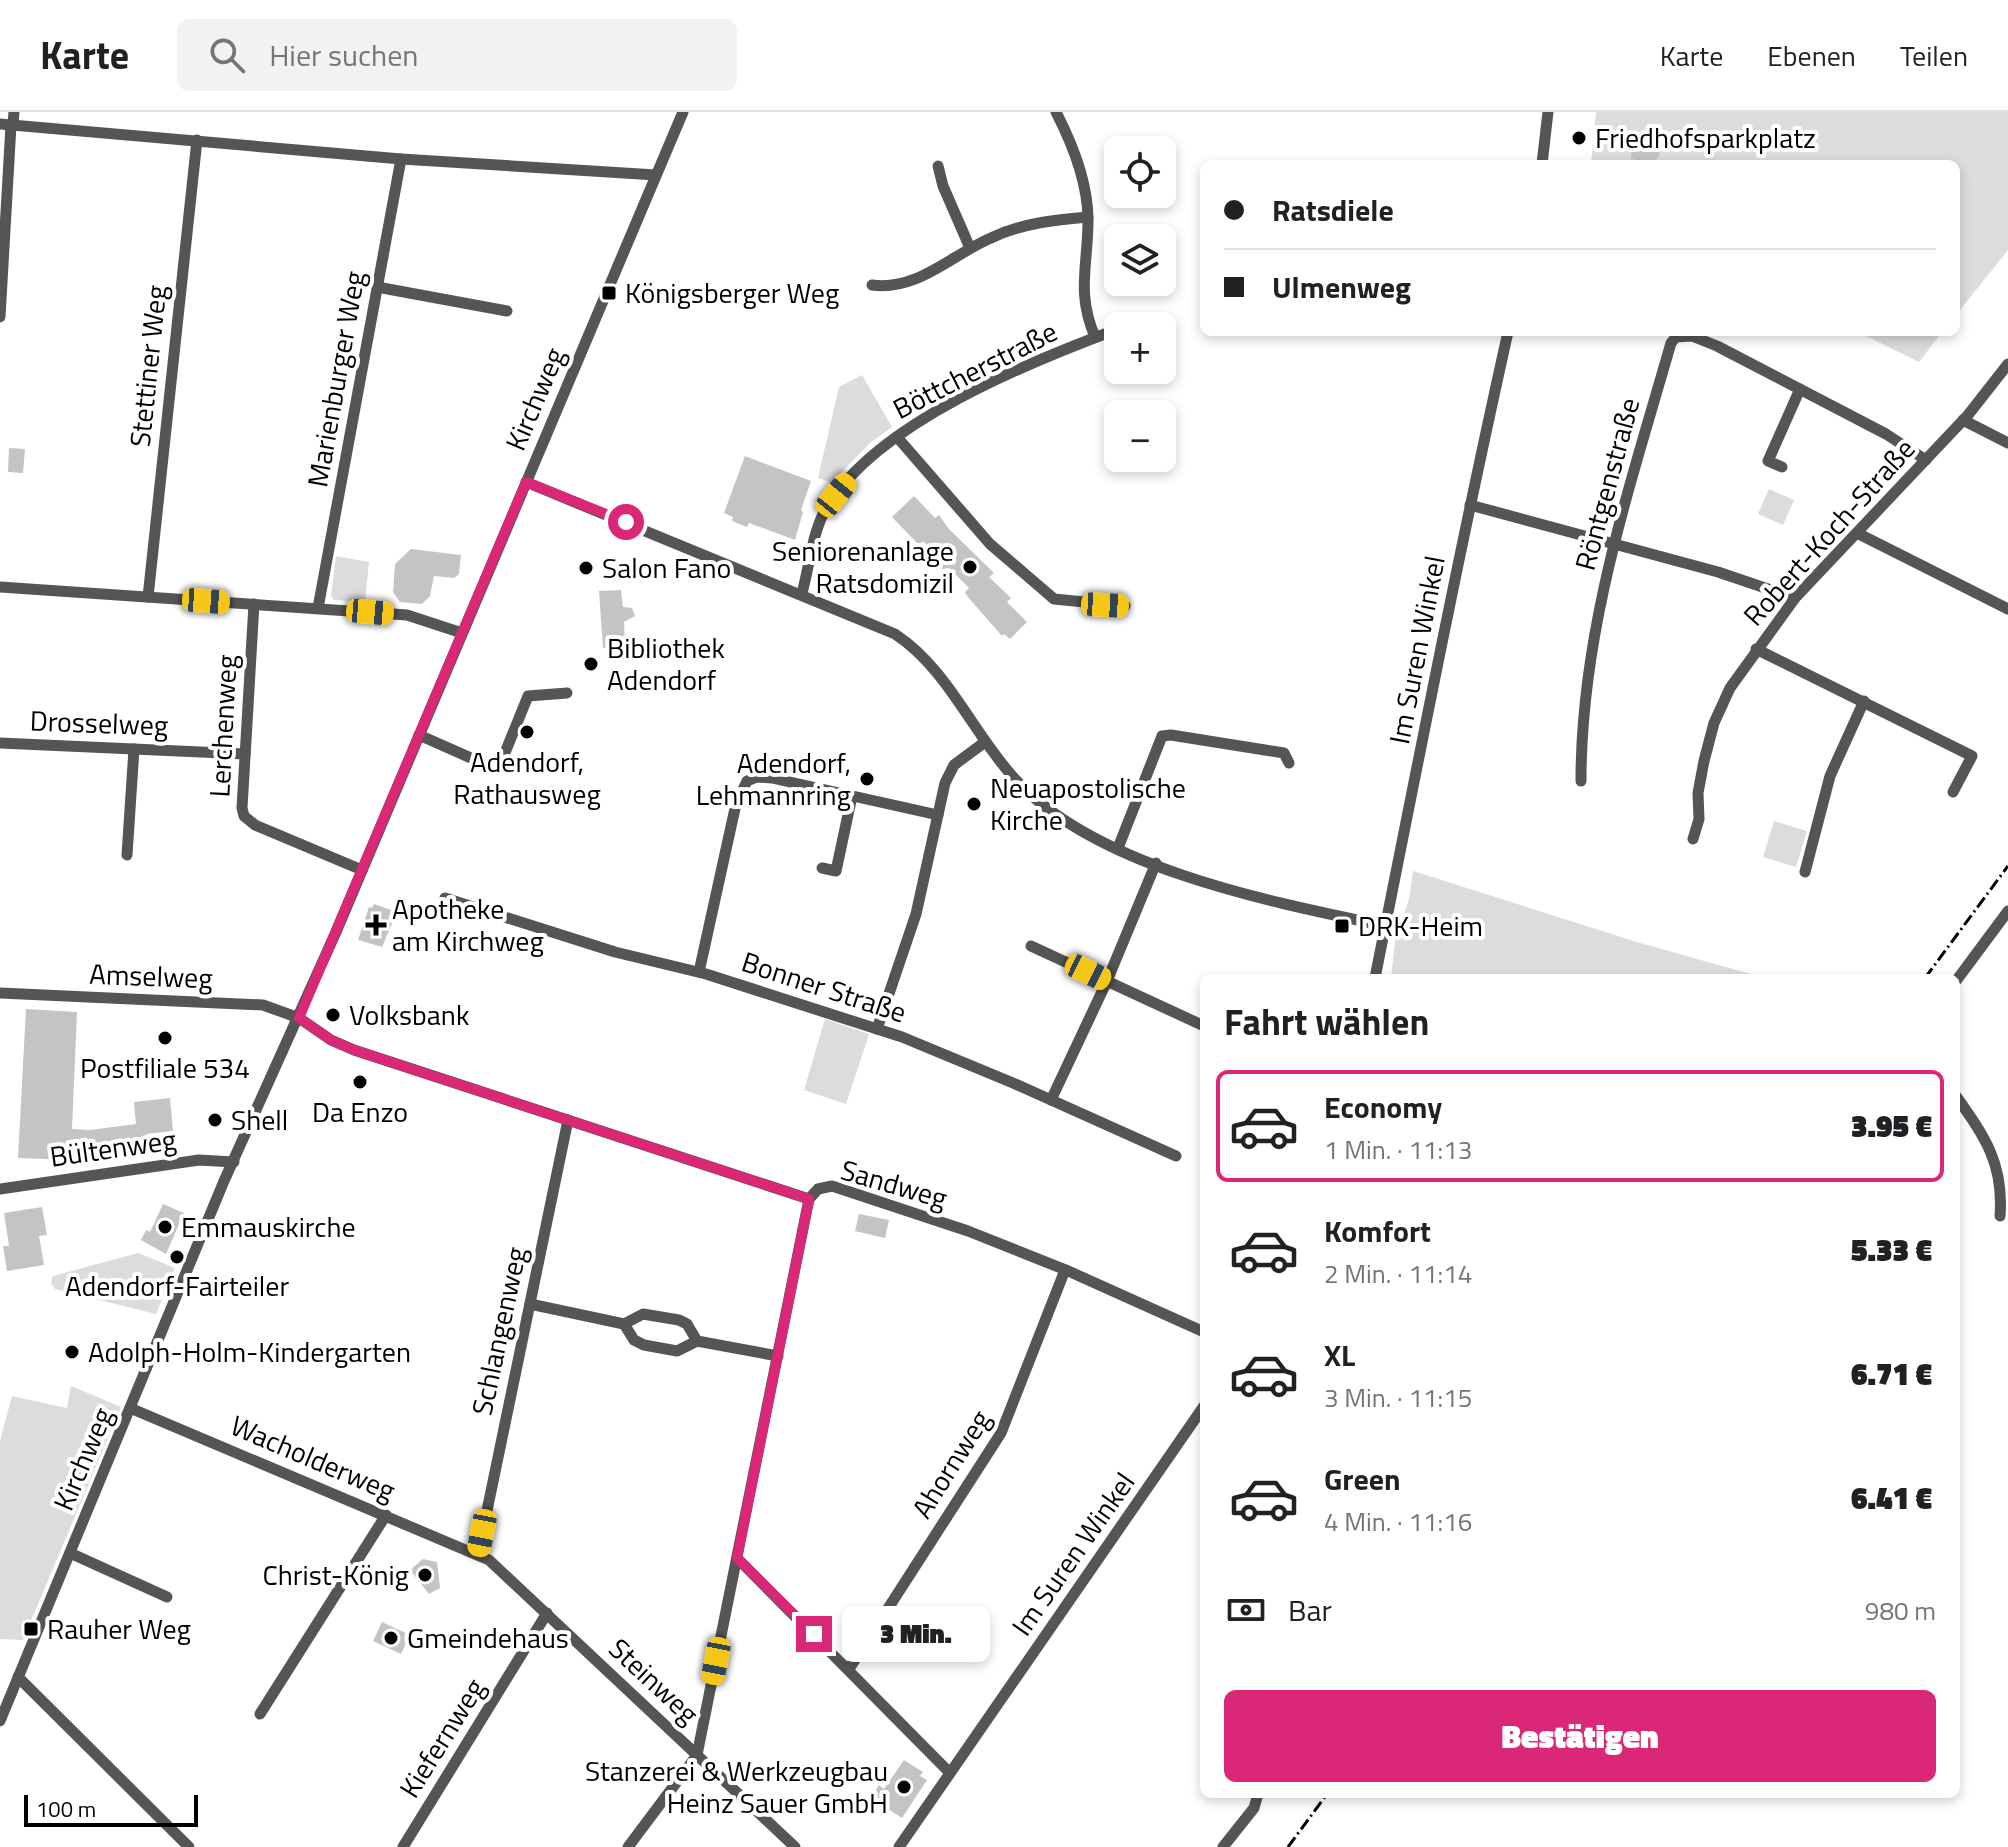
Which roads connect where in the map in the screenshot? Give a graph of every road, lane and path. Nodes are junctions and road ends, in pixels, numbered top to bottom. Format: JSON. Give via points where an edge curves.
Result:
{"nodes":[{"id":1,"x":14,"y":112,"type":"edge"},
{"id":2,"x":683,"y":112,"type":"edge"},
{"id":3,"x":1056,"y":112,"type":"edge"},
{"id":4,"x":1548,"y":112,"type":"edge"},
{"id":5,"x":8,"y":125,"type":"edge"},
{"id":6,"x":197,"y":140,"type":"junction"},
{"id":7,"x":401,"y":159,"type":"junction"},
{"id":8,"x":1542,"y":160,"type":"edge"},
{"id":9,"x":938,"y":166,"type":"dead end"},
{"id":10,"x":656,"y":175,"type":"junction"},
{"id":11,"x":1088,"y":217,"type":"junction"},
{"id":12,"x":970,"y":248,"type":"junction"},
{"id":13,"x":872,"y":285,"type":"dead end"},
{"id":14,"x":377,"y":287,"type":"junction"},
{"id":15,"x":507,"y":311,"type":"dead end"},
{"id":16,"x":0,"y":317,"type":"edge"},
{"id":17,"x":1104,"y":334,"type":"edge"},
{"id":18,"x":1507,"y":336,"type":"edge"},
{"id":19,"x":1095,"y":337,"type":"junction"},
{"id":20,"x":2008,"y":364,"type":"edge"},
{"id":21,"x":1800,"y":389,"type":"junction"},
{"id":22,"x":1963,"y":420,"type":"junction"},
{"id":23,"x":897,"y":437,"type":"junction"},
{"id":24,"x":2008,"y":443,"type":"edge"},
{"id":25,"x":1926,"y":460,"type":"junction"},
{"id":26,"x":1782,"y":467,"type":"dead end"},
{"id":27,"x":526,"y":482,"type":"junction"},
{"id":28,"x":1470,"y":505,"type":"junction"},
{"id":29,"x":1859,"y":534,"type":"junction"},
{"id":30,"x":1615,"y":543,"type":"junction"},
{"id":31,"x":0,"y":587,"type":"edge"},
{"id":32,"x":802,"y":593,"type":"junction"},
{"id":33,"x":148,"y":597,"type":"junction"},
{"id":34,"x":1795,"y":598,"type":"junction"},
{"id":35,"x":254,"y":604,"type":"junction"},
{"id":36,"x":1125,"y":606,"type":"dead end"},
{"id":37,"x":318,"y":608,"type":"junction"},
{"id":38,"x":2008,"y":609,"type":"edge"},
{"id":39,"x":462,"y":633,"type":"junction"},
{"id":40,"x":1756,"y":649,"type":"junction"},
{"id":41,"x":567,"y":693,"type":"dead end"},
{"id":42,"x":1864,"y":701,"type":"junction"},
{"id":43,"x":419,"y":735,"type":"junction"},
{"id":44,"x":985,"y":742,"type":"junction"},
{"id":45,"x":0,"y":743,"type":"edge"},
{"id":46,"x":134,"y":749,"type":"junction"},
{"id":47,"x":245,"y":754,"type":"junction"},
{"id":48,"x":1289,"y":763,"type":"dead end"},
{"id":49,"x":1581,"y":781,"type":"dead end"},
{"id":50,"x":1953,"y":792,"type":"dead end"},
{"id":51,"x":852,"y":796,"type":"junction"},
{"id":52,"x":938,"y":815,"type":"junction"},
{"id":53,"x":1693,"y":839,"type":"dead end"},
{"id":54,"x":1118,"y":848,"type":"junction"},
{"id":55,"x":127,"y":855,"type":"dead end"},
{"id":56,"x":1156,"y":863,"type":"junction"},
{"id":57,"x":822,"y":868,"type":"dead end"},
{"id":58,"x":362,"y":870,"type":"junction"},
{"id":59,"x":1805,"y":872,"type":"dead end"},
{"id":60,"x":445,"y":898,"type":"dead end"},
{"id":61,"x":2007,"y":913,"type":"edge"},
{"id":62,"x":1386,"y":926,"type":"junction"},
{"id":63,"x":1031,"y":946,"type":"dead end"},
{"id":64,"x":699,"y":972,"type":"junction"},
{"id":65,"x":1376,"y":974,"type":"edge"},
{"id":66,"x":1960,"y":976,"type":"edge"},
{"id":67,"x":1107,"y":981,"type":"junction"},
{"id":68,"x":0,"y":993,"type":"edge"},
{"id":69,"x":299,"y":1018,"type":"junction"},
{"id":70,"x":1200,"y":1024,"type":"edge"},
{"id":71,"x":877,"y":1029,"type":"junction"},
{"id":72,"x":1051,"y":1100,"type":"junction"},
{"id":73,"x":1960,"y":1102,"type":"edge"},
{"id":74,"x":568,"y":1120,"type":"junction"},
{"id":75,"x":1176,"y":1156,"type":"dead end"},
{"id":76,"x":234,"y":1162,"type":"junction"},
{"id":77,"x":0,"y":1189,"type":"edge"},
{"id":78,"x":809,"y":1199,"type":"junction"},
{"id":79,"x":2000,"y":1216,"type":"dead end"},
{"id":80,"x":1065,"y":1270,"type":"junction"},
{"id":81,"x":530,"y":1304,"type":"junction"},
{"id":82,"x":624,"y":1324,"type":"junction"},
{"id":83,"x":1200,"y":1330,"type":"edge"},
{"id":84,"x":697,"y":1341,"type":"junction"},
{"id":85,"x":778,"y":1356,"type":"junction"},
{"id":86,"x":130,"y":1408,"type":"junction"},
{"id":87,"x":1200,"y":1412,"type":"edge"},
{"id":88,"x":386,"y":1515,"type":"junction"},
{"id":89,"x":70,"y":1553,"type":"junction"},
{"id":90,"x":478,"y":1554,"type":"junction"},
{"id":91,"x":737,"y":1558,"type":"junction"},
{"id":92,"x":167,"y":1597,"type":"dead end"},
{"id":93,"x":547,"y":1613,"type":"junction"},
{"id":94,"x":849,"y":1669,"type":"junction"},
{"id":95,"x":18,"y":1677,"type":"junction"},
{"id":96,"x":260,"y":1714,"type":"dead end"},
{"id":97,"x":0,"y":1721,"type":"edge"},
{"id":98,"x":697,"y":1755,"type":"junction"},
{"id":99,"x":950,"y":1773,"type":"junction"},
{"id":100,"x":1257,"y":1798,"type":"edge"},
{"id":101,"x":189,"y":1847,"type":"edge"},
{"id":102,"x":403,"y":1847,"type":"edge"},
{"id":103,"x":628,"y":1847,"type":"edge"},
{"id":104,"x":795,"y":1847,"type":"edge"},
{"id":105,"x":899,"y":1847,"type":"edge"},
{"id":106,"x":1223,"y":1847,"type":"edge"}],
"edges":[{"from":1,"to":5,"type":"street"},
{"from":2,"to":10,"type":"street","name":"Kirchweg"},
{"from":3,"to":11,"type":"street","via":[[1080,170]]},
{"from":4,"to":8,"type":"street"},
{"from":5,"to":6,"type":"street"},
{"from":5,"to":16,"type":"street"},
{"from":6,"to":7,"type":"street"},
{"from":6,"to":33,"type":"street","name":"Stettiner Weg"},
{"from":7,"to":10,"type":"street"},
{"from":7,"to":14,"type":"street","name":"Marienburger Weg"},
{"from":9,"to":12,"type":"street"},
{"from":10,"to":27,"type":"street","name":"Kirchweg"},
{"from":11,"to":12,"type":"street","via":[[1026,225]]},
{"from":11,"to":19,"type":"street","via":[[1083,302]]},
{"from":12,"to":13,"type":"street","via":[[892,288]]},
{"from":14,"to":15,"type":"street"},
{"from":14,"to":37,"type":"street","name":"Marienburger Weg"},
{"from":17,"to":19,"type":"street","name":"Böttcherstraße"},
{"from":18,"to":28,"type":"street","name":"Im Suren Winkel"},
{"from":19,"to":23,"type":"street","name":"Böttcherstraße","via":[[972,393]]},
{"from":20,"to":22,"type":"street","name":"Robert-Koch-Straße"},
{"from":21,"to":25,"type":"street","name":"Röntgenstraße"},
{"from":21,"to":26,"type":"street","via":[[1768,461]]},
{"from":21,"to":30,"type":"street","name":"Röntgenstraße","via":[[1710,343],[1676,337]]},
{"from":22,"to":24,"type":"street"},
{"from":22,"to":25,"type":"street","name":"Robert-Koch-Straße"},
{"from":23,"to":32,"type":"street","name":"Böttcherstraße","via":[[828,505],[816,531]]},
{"from":23,"to":36,"type":"street","via":[[990,544],[1054,599]]},
{"from":25,"to":29,"type":"street","name":"Robert-Koch-Straße"},
{"from":27,"to":32,"type":"street"},
{"from":27,"to":39,"type":"street","name":"Kirchweg"},
{"from":28,"to":30,"type":"street"},
{"from":28,"to":62,"type":"street","name":"Im Suren Winkel"},
{"from":29,"to":34,"type":"street","name":"Robert-Koch-Straße"},
{"from":29,"to":38,"type":"street"},
{"from":30,"to":34,"type":"street"},
{"from":30,"to":49,"type":"street","name":"Röntgenstraße","via":[[1588,668]]},
{"from":31,"to":33,"type":"street"},
{"from":32,"to":44,"type":"street","via":[[910,644],[931,664]]},
{"from":33,"to":35,"type":"street"},
{"from":34,"to":40,"type":"street","name":"Robert-Koch-Straße"},
{"from":35,"to":37,"type":"street"},
{"from":35,"to":47,"type":"street","name":"Lerchenweg"},
{"from":37,"to":39,"type":"street","via":[[407,615]]},
{"from":39,"to":43,"type":"street","name":"Kirchweg"},
{"from":40,"to":42,"type":"street"},
{"from":40,"to":53,"type":"street","name":"Robert-Koch-Straße","via":[[1714,723]]},
{"from":41,"to":43,"type":"street","via":[[528,696],[498,770]]},
{"from":42,"to":50,"type":"street","via":[[1972,756]]},
{"from":42,"to":59,"type":"street","via":[[1830,776]]},
{"from":43,"to":58,"type":"street","name":"Kirchweg"},
{"from":44,"to":52,"type":"street","via":[[949,772]]},
{"from":44,"to":54,"type":"street","via":[[1013,778],[1052,813]]},
{"from":45,"to":46,"type":"street","name":"Drosselweg"},
{"from":46,"to":47,"type":"street","name":"Drosselweg"},
{"from":46,"to":55,"type":"street"},
{"from":47,"to":58,"type":"street","name":"Lerchenweg","via":[[242,808],[250,822]]},
{"from":48,"to":54,"type":"street","via":[[1284,753],[1162,736]]},
{"from":51,"to":52,"type":"street"},
{"from":51,"to":57,"type":"street","via":[[836,871]]},
{"from":51,"to":64,"type":"street","via":[[764,777],[747,781],[736,804]]},
{"from":52,"to":71,"type":"street","via":[[916,914]]},
{"from":54,"to":56,"type":"street"},
{"from":56,"to":62,"type":"street","via":[[1262,898]]},
{"from":56,"to":67,"type":"street"},
{"from":58,"to":69,"type":"street","name":"Kirchweg"},
{"from":60,"to":64,"type":"street","name":"Bonner Straße","via":[[604,949]]},
{"from":61,"to":66,"type":"street"},
{"from":62,"to":65,"type":"street","name":"Im Suren Winkel"},
{"from":63,"to":67,"type":"street"},
{"from":64,"to":71,"type":"street","name":"Bonner Straße"},
{"from":67,"to":70,"type":"street"},
{"from":67,"to":72,"type":"street"},
{"from":68,"to":69,"type":"street","name":"Amselweg","via":[[255,1004]]},
{"from":69,"to":74,"type":"street","name":"Sandweg","via":[[354,1050]]},
{"from":69,"to":76,"type":"street","name":"Kirchweg"},
{"from":71,"to":72,"type":"street","name":"Bonner Straße"},
{"from":72,"to":75,"type":"street","name":"Bonner Straße"},
{"from":73,"to":79,"type":"street","via":[[1988,1145],[2002,1188]]},
{"from":74,"to":78,"type":"street","name":"Sandweg"},
{"from":74,"to":81,"type":"street","name":"Schlangenweg"},
{"from":76,"to":77,"type":"street","name":"Bültenweg","via":[[199,1160]]},
{"from":76,"to":86,"type":"street","name":"Kirchweg"},
{"from":78,"to":80,"type":"street","name":"Sandweg","via":[[818,1189],[832,1186]]},
{"from":78,"to":85,"type":"street"},
{"from":80,"to":83,"type":"street","name":"Sandweg"},
{"from":80,"to":94,"type":"street","name":"Ahornweg","via":[[1001,1433]]},
{"from":81,"to":82,"type":"street"},
{"from":81,"to":90,"type":"street","name":"Schlangenweg"},
{"from":82,"to":84,"type":"street","via":[[644,1345],[677,1351]]},
{"from":82,"to":84,"type":"street","via":[[643,1314],[679,1320]]},
{"from":84,"to":85,"type":"street"},
{"from":85,"to":91,"type":"street"},
{"from":86,"to":88,"type":"street","name":"Wacholderweg"},
{"from":86,"to":89,"type":"street","name":"Kirchweg"},
{"from":87,"to":99,"type":"street","name":"Im Suren Winkel"},
{"from":88,"to":90,"type":"street","name":"Wacholderweg"},
{"from":88,"to":96,"type":"street"},
{"from":89,"to":92,"type":"street"},
{"from":89,"to":95,"type":"street","name":"Kirchweg"},
{"from":90,"to":93,"type":"street","name":"Steinweg","via":[[503,1570]]},
{"from":91,"to":94,"type":"street"},
{"from":91,"to":98,"type":"street"},
{"from":93,"to":98,"type":"street","name":"Steinweg"},
{"from":93,"to":102,"type":"street","name":"Kiefernweg"},
{"from":94,"to":99,"type":"street"},
{"from":95,"to":97,"type":"street","name":"Kirchweg"},
{"from":95,"to":101,"type":"street"},
{"from":98,"to":103,"type":"street"},
{"from":98,"to":104,"type":"street","name":"Steinweg"},
{"from":99,"to":105,"type":"street","name":"Im Suren Winkel"},
{"from":100,"to":106,"type":"street"}]}
